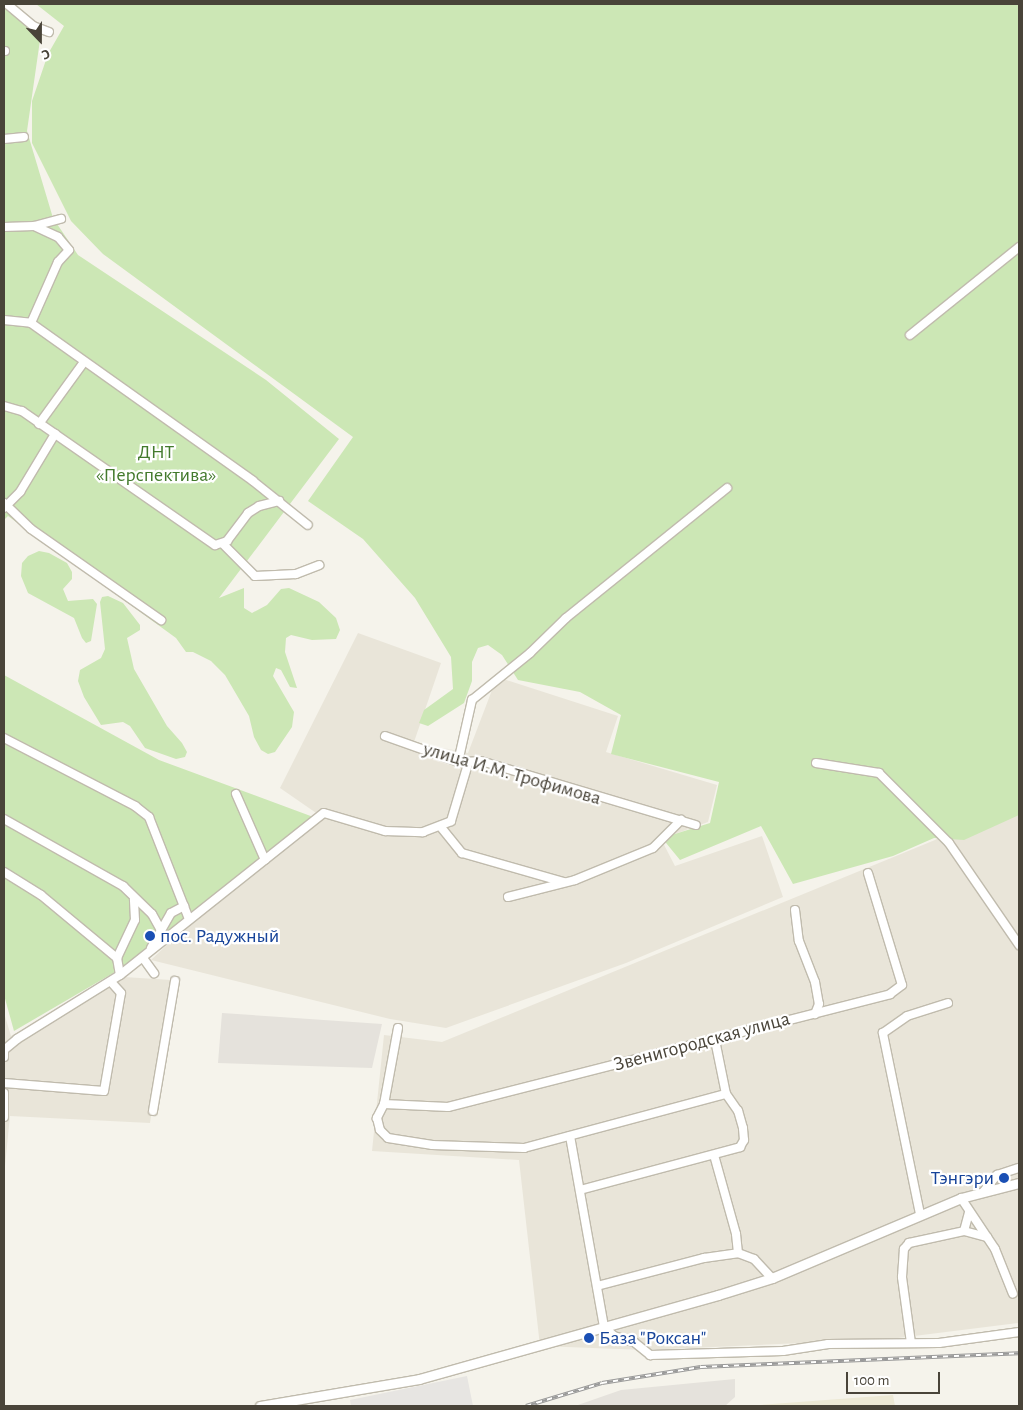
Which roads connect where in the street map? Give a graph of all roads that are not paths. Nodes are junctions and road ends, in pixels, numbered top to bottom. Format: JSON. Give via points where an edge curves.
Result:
{"nodes":[{"id":1,"x":7,"y":4,"type":"edge"},
{"id":2,"x":49,"y":32,"type":"dead end"},
{"id":3,"x":24,"y":138,"type":"dead end"},
{"id":4,"x":4,"y":139,"type":"edge"},
{"id":5,"x":61,"y":219,"type":"dead end"},
{"id":6,"x":34,"y":226,"type":"junction"},
{"id":7,"x":4,"y":227,"type":"edge"},
{"id":8,"x":1019,"y":247,"type":"edge"},
{"id":9,"x":4,"y":320,"type":"edge"},
{"id":10,"x":31,"y":323,"type":"junction"},
{"id":11,"x":910,"y":335,"type":"dead end"},
{"id":12,"x":84,"y":362,"type":"junction"},
{"id":13,"x":4,"y":406,"type":"edge"},
{"id":14,"x":40,"y":424,"type":"junction"},
{"id":15,"x":55,"y":434,"type":"junction"},
{"id":16,"x":727,"y":488,"type":"dead end"},
{"id":17,"x":279,"y":501,"type":"junction"},
{"id":18,"x":5,"y":505,"type":"edge"},
{"id":19,"x":308,"y":525,"type":"dead end"},
{"id":20,"x":222,"y":544,"type":"junction"},
{"id":21,"x":319,"y":565,"type":"dead end"},
{"id":22,"x":161,"y":620,"type":"dead end"},
{"id":23,"x":385,"y":736,"type":"dead end"},
{"id":24,"x":4,"y":738,"type":"edge"},
{"id":25,"x":458,"y":762,"type":"junction"},
{"id":26,"x":468,"y":764,"type":"junction"},
{"id":27,"x":816,"y":764,"type":"dead end"},
{"id":28,"x":236,"y":794,"type":"dead end"},
{"id":29,"x":4,"y":819,"type":"edge"},
{"id":30,"x":681,"y":820,"type":"junction"},
{"id":31,"x":696,"y":825,"type":"dead end"},
{"id":32,"x":440,"y":826,"type":"junction"},
{"id":33,"x":265,"y":860,"type":"junction"},
{"id":34,"x":4,"y":872,"type":"edge"},
{"id":35,"x":868,"y":874,"type":"dead end"},
{"id":36,"x":566,"y":882,"type":"junction"},
{"id":37,"x":508,"y":897,"type":"dead end"},
{"id":38,"x":134,"y":899,"type":"junction"},
{"id":39,"x":184,"y":906,"type":"junction"},
{"id":40,"x":795,"y":910,"type":"dead end"},
{"id":41,"x":189,"y":919,"type":"junction"},
{"id":42,"x":161,"y":930,"type":"junction"},
{"id":43,"x":1019,"y":945,"type":"edge"},
{"id":44,"x":145,"y":956,"type":"junction"},
{"id":45,"x":117,"y":958,"type":"junction"},
{"id":46,"x":154,"y":974,"type":"dead end"},
{"id":47,"x":120,"y":975,"type":"junction"},
{"id":48,"x":175,"y":981,"type":"dead end"},
{"id":49,"x":111,"y":982,"type":"junction"},
{"id":50,"x":948,"y":1003,"type":"dead end"},
{"id":51,"x":815,"y":1014,"type":"junction"},
{"id":52,"x":398,"y":1028,"type":"dead end"},
{"id":53,"x":716,"y":1040,"type":"junction"},
{"id":54,"x":4,"y":1057,"type":"edge"},
{"id":55,"x":4,"y":1083,"type":"edge"},
{"id":56,"x":4,"y":1093,"type":"edge"},
{"id":57,"x":726,"y":1094,"type":"junction"},
{"id":58,"x":384,"y":1104,"type":"junction"},
{"id":59,"x":4,"y":1108,"type":"edge"},
{"id":60,"x":153,"y":1111,"type":"dead end"},
{"id":61,"x":4,"y":1117,"type":"edge"},
{"id":62,"x":570,"y":1136,"type":"junction"},
{"id":63,"x":714,"y":1156,"type":"junction"},
{"id":64,"x":1019,"y":1168,"type":"edge"},
{"id":65,"x":1019,"y":1183,"type":"edge"},
{"id":66,"x":580,"y":1190,"type":"junction"},
{"id":67,"x":984,"y":1191,"type":"junction"},
{"id":68,"x":961,"y":1198,"type":"junction"},
{"id":69,"x":969,"y":1212,"type":"junction"},
{"id":70,"x":920,"y":1214,"type":"junction"},
{"id":71,"x":964,"y":1231,"type":"junction"},
{"id":72,"x":987,"y":1236,"type":"junction"},
{"id":73,"x":738,"y":1253,"type":"junction"},
{"id":74,"x":772,"y":1278,"type":"junction"},
{"id":75,"x":597,"y":1286,"type":"junction"},
{"id":76,"x":1013,"y":1294,"type":"dead end"},
{"id":77,"x":604,"y":1328,"type":"junction"},
{"id":78,"x":1019,"y":1332,"type":"edge"},
{"id":79,"x":911,"y":1343,"type":"junction"},
{"id":80,"x":260,"y":1406,"type":"edge"}],
"edges":[{"from":1,"to":2,"type":"street","via":[[33,26]]},
{"from":3,"to":4,"type":"street"},
{"from":5,"to":6,"type":"street"},
{"from":6,"to":7,"type":"street"},
{"from":6,"to":10,"type":"street","via":[[58,236],[69,250],[58,262]]},
{"from":8,"to":11,"type":"street"},
{"from":9,"to":10,"type":"street"},
{"from":10,"to":12,"type":"street"},
{"from":12,"to":14,"type":"street"},
{"from":12,"to":17,"type":"street"},
{"from":13,"to":14,"type":"street","via":[[14,407]]},
{"from":14,"to":15,"type":"street"},
{"from":15,"to":18,"type":"street","via":[[20,492]]},
{"from":15,"to":20,"type":"street","via":[[215,545]]},
{"from":16,"to":25,"type":"street","via":[[566,618],[530,653],[472,700]]},
{"from":17,"to":19,"type":"street"},
{"from":17,"to":20,"type":"street","via":[[259,506],[248,513]]},
{"from":18,"to":22,"type":"street","via":[[31,529]]},
{"from":20,"to":21,"type":"street","via":[[255,576],[296,574]]},
{"from":23,"to":25,"type":"street","name":"улица И.М. Трофимова"},
{"from":24,"to":39,"type":"street","via":[[149,817]]},
{"from":25,"to":26,"type":"street","name":"улица И.М. Трофимова"},
{"from":26,"to":30,"type":"street","name":"улица И.М. Трофимова","via":[[481,761]]},
{"from":26,"to":32,"type":"street","via":[[450,821]]},
{"from":27,"to":43,"type":"street","via":[[879,773],[949,843]]},
{"from":28,"to":33,"type":"street"},
{"from":29,"to":38,"type":"street","via":[[94,868],[123,886]]},
{"from":30,"to":31,"type":"street","name":"улица И.М. Трофимова"},
{"from":30,"to":36,"type":"street","via":[[653,848]]},
{"from":32,"to":33,"type":"street","via":[[423,832],[385,831],[324,814]]},
{"from":32,"to":36,"type":"street","via":[[462,853]]},
{"from":33,"to":41,"type":"street"},
{"from":34,"to":45,"type":"street","via":[[41,894]]},
{"from":35,"to":51,"type":"street","name":"Звенигородская улица","via":[[902,985],[890,994]]},
{"from":36,"to":37,"type":"street"},
{"from":38,"to":42,"type":"street","via":[[152,914]]},
{"from":38,"to":45,"type":"street","via":[[135,920]]},
{"from":39,"to":41,"type":"street"},
{"from":39,"to":42,"type":"street","via":[[171,913]]},
{"from":40,"to":51,"type":"street","via":[[798,942],[815,982],[819,1004]]},
{"from":41,"to":44,"type":"street"},
{"from":42,"to":44,"type":"street"},
{"from":44,"to":46,"type":"street"},
{"from":44,"to":47,"type":"street"},
{"from":45,"to":47,"type":"street"},
{"from":47,"to":49,"type":"street"},
{"from":48,"to":60,"type":"street"},
{"from":49,"to":54,"type":"street","via":[[17,1039],[4,1050]]},
{"from":49,"to":55,"type":"street","via":[[121,993],[104,1091]]},
{"from":50,"to":70,"type":"street","via":[[907,1016],[883,1033]]},
{"from":51,"to":53,"type":"street","name":"Звенигородская улица","via":[[778,1020]]},
{"from":52,"to":58,"type":"street"},
{"from":53,"to":57,"type":"street"},
{"from":53,"to":58,"type":"street","name":"Звенигородская улица","via":[[448,1107]]},
{"from":56,"to":59,"type":"street"},
{"from":57,"to":62,"type":"street"},
{"from":57,"to":63,"type":"street","via":[[738,1111],[744,1140],[734,1150]]},
{"from":58,"to":62,"type":"street","via":[[378,1118],[380,1130],[388,1138],[398,1140],[432,1145],[524,1148]]},
{"from":59,"to":61,"type":"street"},
{"from":62,"to":66,"type":"street"},
{"from":63,"to":66,"type":"street"},
{"from":63,"to":73,"type":"street","via":[[736,1234]]},
{"from":64,"to":67,"type":"street","via":[[997,1175]]},
{"from":65,"to":67,"type":"street"},
{"from":66,"to":75,"type":"street"},
{"from":67,"to":68,"type":"street"},
{"from":68,"to":69,"type":"street"},
{"from":68,"to":70,"type":"street"},
{"from":69,"to":71,"type":"street"},
{"from":69,"to":72,"type":"street"},
{"from":70,"to":74,"type":"street"},
{"from":71,"to":72,"type":"street"},
{"from":71,"to":79,"type":"street","via":[[909,1242],[904,1249],[902,1277]]},
{"from":72,"to":76,"type":"street"},
{"from":73,"to":74,"type":"street","via":[[754,1259]]},
{"from":73,"to":75,"type":"street","via":[[697,1260]]},
{"from":74,"to":77,"type":"street"},
{"from":75,"to":77,"type":"street"},
{"from":77,"to":79,"type":"street","via":[[614,1336],[634,1342],[650,1356],[783,1351],[828,1344]]},
{"from":77,"to":80,"type":"street","via":[[418,1380]]},
{"from":78,"to":79,"type":"street"}]}
